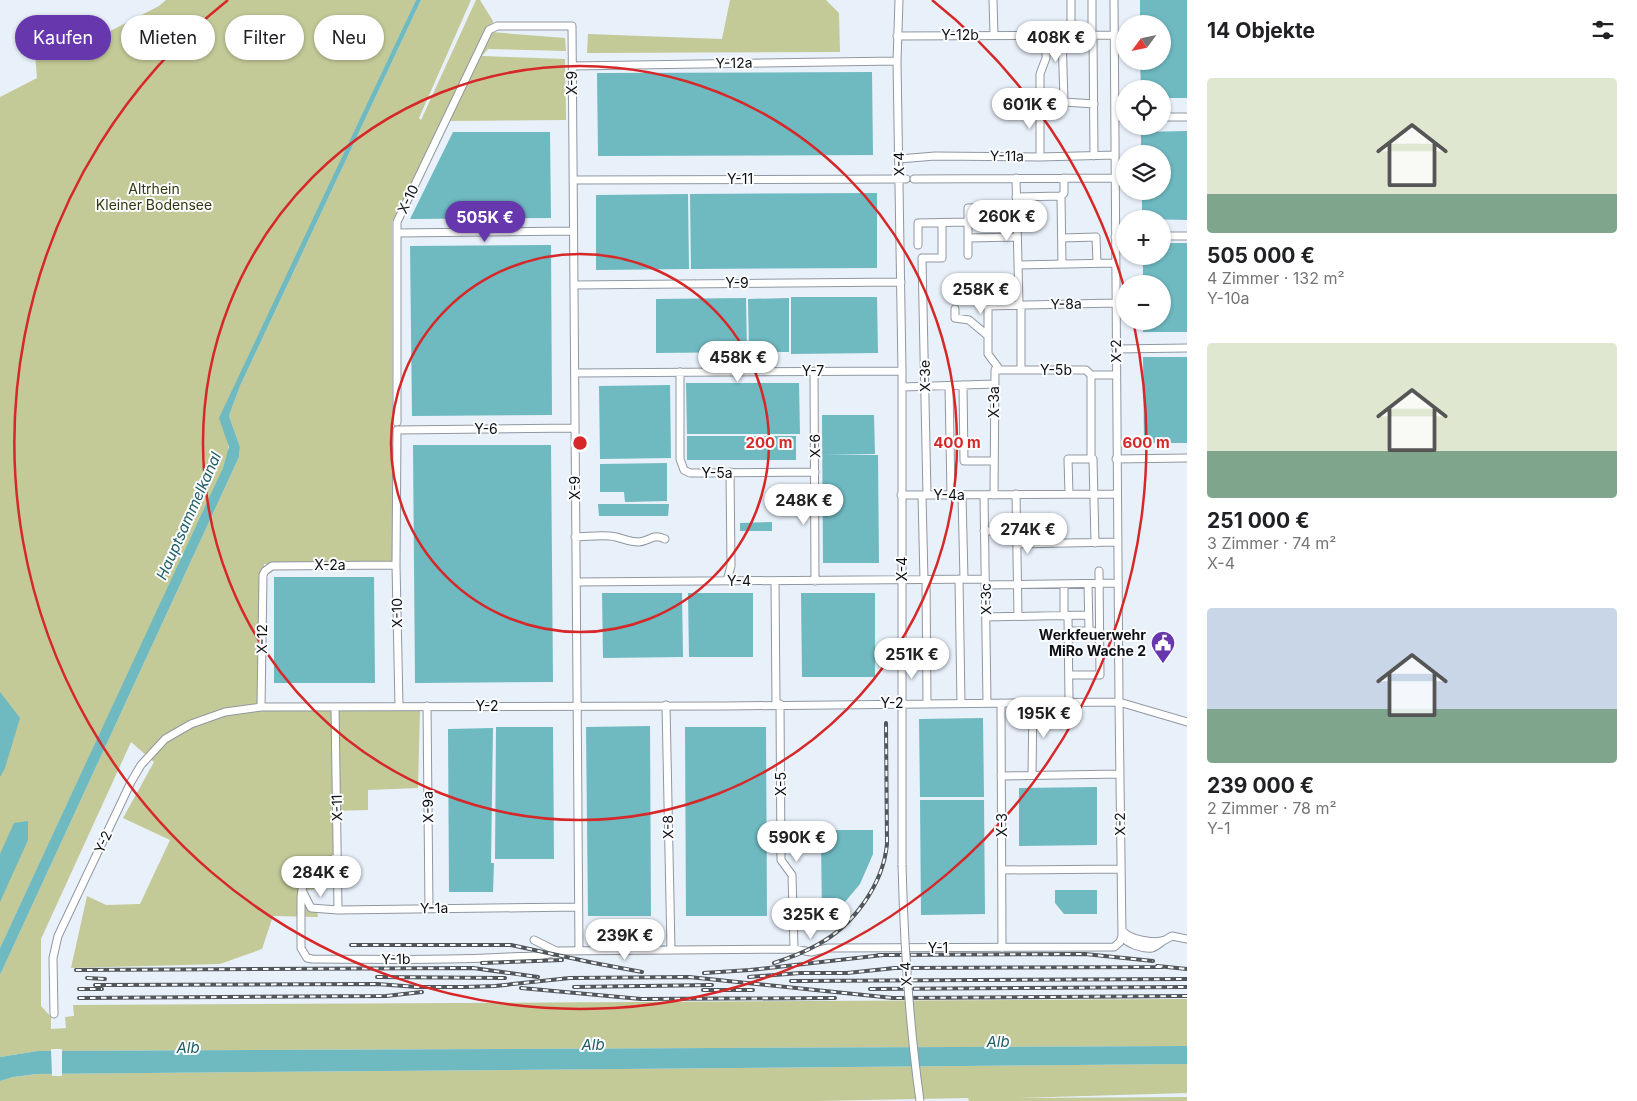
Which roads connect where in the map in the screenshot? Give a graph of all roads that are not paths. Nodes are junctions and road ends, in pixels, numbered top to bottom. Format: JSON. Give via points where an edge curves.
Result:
{"nodes":[{"id":1,"x":899,"y":0,"type":"edge"},
{"id":2,"x":994,"y":0,"type":"edge"},
{"id":3,"x":1071,"y":0,"type":"edge"},
{"id":4,"x":1092,"y":0,"type":"edge"},
{"id":5,"x":1114,"y":0,"type":"edge"},
{"id":6,"x":497,"y":26,"type":"joint"},
{"id":7,"x":1046,"y":34,"type":"junction"},
{"id":8,"x":1062,"y":34,"type":"junction"},
{"id":9,"x":1071,"y":34,"type":"junction"},
{"id":10,"x":994,"y":35,"type":"junction"},
{"id":11,"x":1092,"y":35,"type":"junction"},
{"id":12,"x":1114,"y":35,"type":"junction"},
{"id":13,"x":897,"y":36,"type":"junction"},
{"id":14,"x":897,"y":61,"type":"junction"},
{"id":15,"x":572,"y":66,"type":"junction"},
{"id":16,"x":1064,"y":102,"type":"junction"},
{"id":17,"x":1041,"y":103,"type":"junction"},
{"id":18,"x":1094,"y":104,"type":"junction"},
{"id":19,"x":1115,"y":117,"type":"joint"},
{"id":20,"x":1171,"y":117,"type":"edge"},
{"id":21,"x":1187,"y":117,"type":"edge"},
{"id":22,"x":1115,"y":155,"type":"junction"},
{"id":23,"x":1094,"y":156,"type":"junction"},
{"id":24,"x":1040,"y":157,"type":"junction"},
{"id":25,"x":899,"y":159,"type":"junction"},
{"id":26,"x":907,"y":178,"type":"junction"},
{"id":27,"x":1016,"y":178,"type":"junction"},
{"id":28,"x":1064,"y":178,"type":"junction"},
{"id":29,"x":1115,"y":178,"type":"junction"},
{"id":30,"x":573,"y":180,"type":"junction"},
{"id":31,"x":1061,"y":196,"type":"junction"},
{"id":32,"x":1016,"y":197,"type":"junction"},
{"id":33,"x":1017,"y":207,"type":"junction"},
{"id":34,"x":942,"y":222,"type":"junction"},
{"id":35,"x":968,"y":222,"type":"junction"},
{"id":36,"x":573,"y":231,"type":"junction"},
{"id":37,"x":397,"y":233,"type":"junction"},
{"id":38,"x":1171,"y":236,"type":"edge"},
{"id":39,"x":1187,"y":236,"type":"edge"},
{"id":40,"x":1017,"y":237,"type":"junction"},
{"id":41,"x":1115,"y":237,"type":"joint"},
{"id":42,"x":968,"y":238,"type":"junction"},
{"id":43,"x":1062,"y":238,"type":"junction"},
{"id":44,"x":918,"y":245,"type":"dead end"},
{"id":45,"x":968,"y":255,"type":"dead end"},
{"id":46,"x":1096,"y":263,"type":"junction"},
{"id":47,"x":1115,"y":263,"type":"junction"},
{"id":48,"x":1062,"y":264,"type":"junction"},
{"id":49,"x":1018,"y":265,"type":"junction"},
{"id":50,"x":900,"y":282,"type":"junction"},
{"id":51,"x":574,"y":284,"type":"junction"},
{"id":52,"x":988,"y":286,"type":"dead end"},
{"id":53,"x":1115,"y":303,"type":"junction"},
{"id":54,"x":1020,"y":305,"type":"junction"},
{"id":55,"x":987,"y":306,"type":"junction"},
{"id":56,"x":955,"y":309,"type":"dead end"},
{"id":57,"x":987,"y":335,"type":"junction"},
{"id":58,"x":1116,"y":348,"type":"junction"},
{"id":59,"x":1187,"y":348,"type":"edge"},
{"id":60,"x":997,"y":370,"type":"junction"},
{"id":61,"x":1021,"y":370,"type":"junction"},
{"id":62,"x":814,"y":371,"type":"junction"},
{"id":63,"x":902,"y":371,"type":"junction"},
{"id":64,"x":680,"y":372,"type":"junction"},
{"id":65,"x":575,"y":373,"type":"junction"},
{"id":66,"x":1091,"y":375,"type":"junction"},
{"id":67,"x":1116,"y":375,"type":"junction"},
{"id":68,"x":994,"y":384,"type":"junction"},
{"id":69,"x":963,"y":385,"type":"junction"},
{"id":70,"x":925,"y":386,"type":"junction"},
{"id":71,"x":949,"y":386,"type":"junction"},
{"id":72,"x":902,"y":387,"type":"junction"},
{"id":73,"x":397,"y":426,"type":"junction"},
{"id":74,"x":575,"y":428,"type":"junction"},
{"id":75,"x":1091,"y":458,"type":"junction"},
{"id":76,"x":1187,"y":458,"type":"edge"},
{"id":77,"x":1116,"y":459,"type":"junction"},
{"id":78,"x":994,"y":461,"type":"junction"},
{"id":79,"x":730,"y":472,"type":"junction"},
{"id":80,"x":815,"y":472,"type":"junction"},
{"id":81,"x":1016,"y":494,"type":"junction"},
{"id":82,"x":1069,"y":494,"type":"junction"},
{"id":83,"x":1094,"y":494,"type":"junction"},
{"id":84,"x":1116,"y":494,"type":"junction"},
{"id":85,"x":902,"y":495,"type":"junction"},
{"id":86,"x":925,"y":495,"type":"junction"},
{"id":87,"x":951,"y":495,"type":"junction"},
{"id":88,"x":962,"y":495,"type":"junction"},
{"id":89,"x":984,"y":495,"type":"junction"},
{"id":90,"x":994,"y":495,"type":"junction"},
{"id":91,"x":1016,"y":530,"type":"junction"},
{"id":92,"x":984,"y":531,"type":"junction"},
{"id":93,"x":576,"y":537,"type":"junction"},
{"id":94,"x":665,"y":539,"type":"dead end"},
{"id":95,"x":1117,"y":542,"type":"junction"},
{"id":96,"x":1095,"y":543,"type":"junction"},
{"id":97,"x":1017,"y":544,"type":"junction"},
{"id":98,"x":396,"y":565,"type":"junction"},
{"id":99,"x":265,"y":571,"type":"joint"},
{"id":100,"x":1099,"y":571,"type":"dead end"},
{"id":101,"x":961,"y":579,"type":"junction"},
{"id":102,"x":902,"y":580,"type":"junction"},
{"id":103,"x":925,"y":580,"type":"junction"},
{"id":104,"x":727,"y":581,"type":"junction"},
{"id":105,"x":775,"y":581,"type":"junction"},
{"id":106,"x":815,"y":581,"type":"junction"},
{"id":107,"x":576,"y":582,"type":"junction"},
{"id":108,"x":985,"y":582,"type":"junction"},
{"id":109,"x":1118,"y":583,"type":"junction"},
{"id":110,"x":1064,"y":584,"type":"junction"},
{"id":111,"x":1088,"y":584,"type":"junction"},
{"id":112,"x":1099,"y":584,"type":"junction"},
{"id":113,"x":1017,"y":585,"type":"junction"},
{"id":114,"x":1088,"y":615,"type":"junction"},
{"id":115,"x":1018,"y":616,"type":"junction"},
{"id":116,"x":1066,"y":616,"type":"junction"},
{"id":117,"x":986,"y":617,"type":"junction"},
{"id":118,"x":1068,"y":631,"type":"junction"},
{"id":119,"x":1088,"y":631,"type":"junction"},
{"id":120,"x":1100,"y":631,"type":"junction"},
{"id":121,"x":1068,"y":675,"type":"junction"},
{"id":122,"x":1033,"y":702,"type":"junction"},
{"id":123,"x":1069,"y":702,"type":"junction"},
{"id":124,"x":1119,"y":702,"type":"junction"},
{"id":125,"x":902,"y":703,"type":"junction"},
{"id":126,"x":927,"y":703,"type":"junction"},
{"id":127,"x":961,"y":703,"type":"junction"},
{"id":128,"x":987,"y":703,"type":"junction"},
{"id":129,"x":1001,"y":703,"type":"junction"},
{"id":130,"x":576,"y":705,"type":"junction"},
{"id":131,"x":666,"y":705,"type":"junction"},
{"id":132,"x":778,"y":705,"type":"junction"},
{"id":133,"x":399,"y":706,"type":"junction"},
{"id":134,"x":427,"y":706,"type":"junction"},
{"id":135,"x":261,"y":707,"type":"junction"},
{"id":136,"x":335,"y":707,"type":"junction"},
{"id":137,"x":1187,"y":722,"type":"edge"},
{"id":138,"x":1120,"y":774,"type":"junction"},
{"id":139,"x":1032,"y":775,"type":"junction"},
{"id":140,"x":1001,"y":776,"type":"junction"},
{"id":141,"x":337,"y":857,"type":"junction"},
{"id":142,"x":1120,"y":869,"type":"junction"},
{"id":143,"x":1002,"y":870,"type":"junction"},
{"id":144,"x":302,"y":889,"type":"junction"},
{"id":145,"x":578,"y":907,"type":"junction"},
{"id":146,"x":429,"y":908,"type":"junction"},
{"id":147,"x":338,"y":910,"type":"junction"},
{"id":148,"x":1122,"y":933,"type":"junction"},
{"id":149,"x":1187,"y":939,"type":"edge"},
{"id":150,"x":534,"y":940,"type":"dead end"},
{"id":151,"x":1118,"y":945,"type":"joint"},
{"id":152,"x":1002,"y":948,"type":"junction"},
{"id":153,"x":794,"y":949,"type":"junction"},
{"id":154,"x":671,"y":950,"type":"junction"},
{"id":155,"x":556,"y":951,"type":"junction"},
{"id":156,"x":578,"y":951,"type":"junction"},
{"id":157,"x":54,"y":1014,"type":"dead end"},
{"id":158,"x":920,"y":1101,"type":"edge"}],
"edges":[{"from":1,"to":13,"type":"street","name":"X-4"},
{"from":2,"to":10,"type":"street"},
{"from":3,"to":9,"type":"street"},
{"from":4,"to":11,"type":"street"},
{"from":5,"to":12,"type":"street","name":"X-2"},
{"from":6,"to":15,"type":"street","name":"X-9","via":[[572,26]]},
{"from":6,"to":37,"type":"street","name":"X-10","via":[[489,30],[397,222]]},
{"from":7,"to":8,"type":"street","name":"Y-12b"},
{"from":7,"to":10,"type":"street","name":"Y-12b"},
{"from":7,"to":17,"type":"street","via":[[1046,58],[1040,74]]},
{"from":8,"to":9,"type":"street","name":"Y-12b"},
{"from":8,"to":16,"type":"street"},
{"from":9,"to":11,"type":"street","name":"Y-12b"},
{"from":10,"to":13,"type":"street","name":"Y-12b"},
{"from":11,"to":12,"type":"street","name":"Y-12b"},
{"from":11,"to":18,"type":"street"},
{"from":12,"to":19,"type":"street","name":"X-2"},
{"from":13,"to":14,"type":"street","name":"X-4"},
{"from":14,"to":15,"type":"street","name":"Y-12a"},
{"from":14,"to":25,"type":"street","name":"X-4"},
{"from":15,"to":30,"type":"street","name":"X-9"},
{"from":16,"to":17,"type":"street"},
{"from":16,"to":18,"type":"street"},
{"from":17,"to":24,"type":"street"},
{"from":18,"to":23,"type":"street"},
{"from":19,"to":22,"type":"street","name":"X-2"},
{"from":20,"to":21,"type":"street"},
{"from":22,"to":23,"type":"street","name":"Y-11a"},
{"from":22,"to":29,"type":"street","name":"X-2"},
{"from":23,"to":24,"type":"street","name":"Y-11a"},
{"from":24,"to":25,"type":"street","name":"Y-11a"},
{"from":25,"to":26,"type":"street","name":"X-4"},
{"from":26,"to":27,"type":"street","name":"Y-11"},
{"from":26,"to":30,"type":"street","name":"Y-11"},
{"from":26,"to":50,"type":"street","name":"X-4"},
{"from":27,"to":28,"type":"street","name":"Y-11"},
{"from":27,"to":32,"type":"street"},
{"from":28,"to":29,"type":"street","name":"Y-11"},
{"from":28,"to":31,"type":"street"},
{"from":29,"to":41,"type":"street","name":"X-2"},
{"from":30,"to":36,"type":"street","name":"X-9"},
{"from":31,"to":32,"type":"street"},
{"from":31,"to":43,"type":"street"},
{"from":32,"to":33,"type":"street"},
{"from":33,"to":35,"type":"street","via":[[968,208]]},
{"from":33,"to":40,"type":"street"},
{"from":34,"to":35,"type":"street"},
{"from":34,"to":44,"type":"street","via":[[918,223]]},
{"from":34,"to":70,"type":"street","name":"X-3e","via":[[942,258],[922,258]]},
{"from":35,"to":42,"type":"street"},
{"from":36,"to":37,"type":"street"},
{"from":36,"to":51,"type":"street","name":"X-9"},
{"from":37,"to":73,"type":"street","name":"X-10"},
{"from":38,"to":39,"type":"street"},
{"from":40,"to":42,"type":"street"},
{"from":40,"to":49,"type":"street"},
{"from":41,"to":47,"type":"street","name":"X-2"},
{"from":42,"to":45,"type":"street"},
{"from":43,"to":46,"type":"street","via":[[1096,238]]},
{"from":43,"to":48,"type":"street"},
{"from":46,"to":47,"type":"street"},
{"from":46,"to":48,"type":"street"},
{"from":47,"to":53,"type":"street","name":"X-2"},
{"from":48,"to":49,"type":"street"},
{"from":49,"to":54,"type":"street"},
{"from":50,"to":51,"type":"street","name":"Y-9"},
{"from":50,"to":63,"type":"street","name":"X-4"},
{"from":51,"to":65,"type":"street","name":"X-9"},
{"from":52,"to":55,"type":"street"},
{"from":53,"to":54,"type":"street","name":"Y-8a"},
{"from":53,"to":58,"type":"street","name":"X-2"},
{"from":54,"to":55,"type":"street","name":"Y-8a"},
{"from":54,"to":61,"type":"street"},
{"from":55,"to":57,"type":"street"},
{"from":56,"to":57,"type":"street","via":[[955,318],[969,320]]},
{"from":57,"to":60,"type":"street","via":[[988,354]]},
{"from":58,"to":59,"type":"street"},
{"from":58,"to":67,"type":"street","name":"X-2"},
{"from":60,"to":61,"type":"street","name":"Y-5b"},
{"from":60,"to":68,"type":"street","name":"X-3a"},
{"from":61,"to":66,"type":"street","name":"Y-5b","via":[[1086,370]]},
{"from":62,"to":63,"type":"street","name":"Y-7"},
{"from":62,"to":64,"type":"street","name":"Y-7"},
{"from":62,"to":80,"type":"street","name":"X-6"},
{"from":63,"to":72,"type":"street","name":"X-4"},
{"from":64,"to":65,"type":"street","name":"Y-7"},
{"from":64,"to":79,"type":"street","name":"Y-5a","via":[[682,467],[690,473]]},
{"from":65,"to":74,"type":"street","name":"X-9"},
{"from":66,"to":67,"type":"street","name":"Y-5b"},
{"from":66,"to":75,"type":"street"},
{"from":67,"to":77,"type":"street","name":"X-2"},
{"from":68,"to":69,"type":"street"},
{"from":68,"to":78,"type":"street","name":"X-3a"},
{"from":69,"to":71,"type":"street"},
{"from":69,"to":78,"type":"street","via":[[964,461]]},
{"from":70,"to":71,"type":"street"},
{"from":70,"to":72,"type":"street"},
{"from":70,"to":86,"type":"street","name":"X-3e"},
{"from":71,"to":87,"type":"street"},
{"from":72,"to":85,"type":"street","name":"X-4"},
{"from":73,"to":74,"type":"street","name":"Y-6"},
{"from":73,"to":98,"type":"street","name":"X-10"},
{"from":74,"to":93,"type":"street","name":"X-9"},
{"from":75,"to":82,"type":"street","via":[[1068,459]]},
{"from":75,"to":83,"type":"street"},
{"from":76,"to":77,"type":"street"},
{"from":77,"to":84,"type":"street","name":"X-2"},
{"from":78,"to":90,"type":"street","name":"X-3a"},
{"from":79,"to":80,"type":"street","name":"Y-5a"},
{"from":79,"to":104,"type":"street","via":[[732,566]]},
{"from":80,"to":106,"type":"street","name":"X-6"},
{"from":81,"to":82,"type":"street","name":"Y-4a"},
{"from":81,"to":90,"type":"street","name":"Y-4a"},
{"from":81,"to":91,"type":"street"},
{"from":82,"to":83,"type":"street","name":"Y-4a"},
{"from":83,"to":84,"type":"street","name":"Y-4a"},
{"from":83,"to":96,"type":"street"},
{"from":84,"to":95,"type":"street","name":"X-2"},
{"from":85,"to":86,"type":"street","name":"Y-4a"},
{"from":85,"to":102,"type":"street","name":"X-4"},
{"from":86,"to":87,"type":"street","name":"Y-4a"},
{"from":86,"to":103,"type":"street","name":"X-3e"},
{"from":87,"to":88,"type":"street","name":"Y-4a"},
{"from":88,"to":89,"type":"street","name":"Y-4a"},
{"from":88,"to":101,"type":"street"},
{"from":89,"to":90,"type":"street","name":"Y-4a"},
{"from":89,"to":92,"type":"street","name":"X-3c"},
{"from":91,"to":92,"type":"street"},
{"from":91,"to":97,"type":"street"},
{"from":92,"to":108,"type":"street","name":"X-3c"},
{"from":93,"to":94,"type":"street","via":[[615,537],[642,542],[651,537]]},
{"from":93,"to":107,"type":"street","name":"X-9"},
{"from":95,"to":96,"type":"street"},
{"from":95,"to":109,"type":"street","name":"X-2"},
{"from":96,"to":97,"type":"street"},
{"from":97,"to":113,"type":"street"},
{"from":98,"to":99,"type":"street","name":"X-2a","via":[[272,566]]},
{"from":98,"to":133,"type":"street","name":"X-10"},
{"from":99,"to":135,"type":"street","name":"X-12"},
{"from":100,"to":112,"type":"street"},
{"from":101,"to":103,"type":"street"},
{"from":101,"to":108,"type":"street"},
{"from":101,"to":127,"type":"street"},
{"from":102,"to":103,"type":"street"},
{"from":102,"to":106,"type":"street","name":"Y-4"},
{"from":102,"to":125,"type":"street","name":"X-4"},
{"from":103,"to":126,"type":"street","name":"X-3e"},
{"from":104,"to":105,"type":"street","name":"Y-4"},
{"from":104,"to":107,"type":"street","name":"Y-4"},
{"from":105,"to":106,"type":"street","name":"Y-4"},
{"from":105,"to":132,"type":"street","name":"X-5"},
{"from":107,"to":130,"type":"street","name":"X-9"},
{"from":108,"to":113,"type":"street"},
{"from":108,"to":117,"type":"street","name":"X-3c"},
{"from":109,"to":112,"type":"street"},
{"from":109,"to":124,"type":"street","name":"X-2"},
{"from":110,"to":111,"type":"street"},
{"from":110,"to":113,"type":"street"},
{"from":110,"to":116,"type":"street"},
{"from":111,"to":112,"type":"street"},
{"from":111,"to":114,"type":"street"},
{"from":112,"to":120,"type":"street"},
{"from":113,"to":115,"type":"street"},
{"from":114,"to":116,"type":"street"},
{"from":114,"to":119,"type":"street"},
{"from":115,"to":116,"type":"street"},
{"from":115,"to":117,"type":"street"},
{"from":116,"to":118,"type":"street"},
{"from":117,"to":128,"type":"street","name":"X-3c"},
{"from":118,"to":119,"type":"street"},
{"from":118,"to":121,"type":"street"},
{"from":119,"to":120,"type":"street"},
{"from":120,"to":121,"type":"street","via":[[1100,675]]},
{"from":121,"to":123,"type":"street"},
{"from":122,"to":123,"type":"street","name":"Y-2"},
{"from":122,"to":129,"type":"street","name":"Y-2"},
{"from":122,"to":139,"type":"street"},
{"from":123,"to":124,"type":"street","name":"Y-2"},
{"from":124,"to":137,"type":"street"},
{"from":124,"to":138,"type":"street","name":"X-2"},
{"from":125,"to":126,"type":"street","name":"Y-2"},
{"from":125,"to":132,"type":"street","name":"Y-2"},
{"from":125,"to":158,"type":"street","name":"X-4","bridge":true,"via":[[904,943]]},
{"from":126,"to":127,"type":"street","name":"Y-2"},
{"from":127,"to":128,"type":"street","name":"Y-2"},
{"from":128,"to":129,"type":"street","name":"Y-2"},
{"from":129,"to":140,"type":"street","name":"X-3"},
{"from":130,"to":131,"type":"street","name":"Y-2"},
{"from":130,"to":134,"type":"street","name":"Y-2"},
{"from":130,"to":145,"type":"street","name":"X-9"},
{"from":131,"to":132,"type":"street","name":"Y-2"},
{"from":131,"to":154,"type":"street","name":"X-8"},
{"from":132,"to":153,"type":"street","name":"X-5","via":[[782,860],[792,875]]},
{"from":133,"to":134,"type":"street","name":"Y-2"},
{"from":133,"to":136,"type":"street","name":"Y-2"},
{"from":134,"to":146,"type":"street","name":"X-9a"},
{"from":135,"to":136,"type":"street","name":"Y-2"},
{"from":135,"to":157,"type":"street","name":"Y-2","via":[[225,712],[191,724],[165,739],[141,765],[58,936],[53,958]]},
{"from":136,"to":141,"type":"street","name":"X-11"},
{"from":138,"to":139,"type":"street"},
{"from":138,"to":142,"type":"street","name":"X-2"},
{"from":139,"to":140,"type":"street"},
{"from":140,"to":143,"type":"street","name":"X-3"},
{"from":141,"to":144,"type":"street","via":[[309,871]]},
{"from":141,"to":147,"type":"street","name":"X-11"},
{"from":142,"to":143,"type":"street"},
{"from":142,"to":148,"type":"street","name":"X-2"},
{"from":143,"to":152,"type":"street","name":"X-3"},
{"from":144,"to":147,"type":"street","name":"Y-1a","via":[[311,908]]},
{"from":144,"to":155,"type":"street","name":"Y-1b","via":[[301,948],[307,958],[493,958]]},
{"from":145,"to":146,"type":"street","name":"Y-1a"},
{"from":145,"to":156,"type":"street","name":"X-9"},
{"from":146,"to":147,"type":"street","name":"Y-1a"},
{"from":148,"to":149,"type":"street","via":[[1154,942],[1172,936]]},
{"from":148,"to":151,"type":"street","name":"X-2"},
{"from":150,"to":155,"type":"street","name":"Y-1b"},
{"from":151,"to":152,"type":"street","name":"Y-1","via":[[1111,948]]},
{"from":152,"to":153,"type":"street","name":"Y-1","via":[[828,948],[811,952]]},
{"from":153,"to":154,"type":"street","name":"Y-1"},
{"from":154,"to":156,"type":"street","name":"Y-1"},
{"from":155,"to":156,"type":"street","name":"Y-1b"}]}
